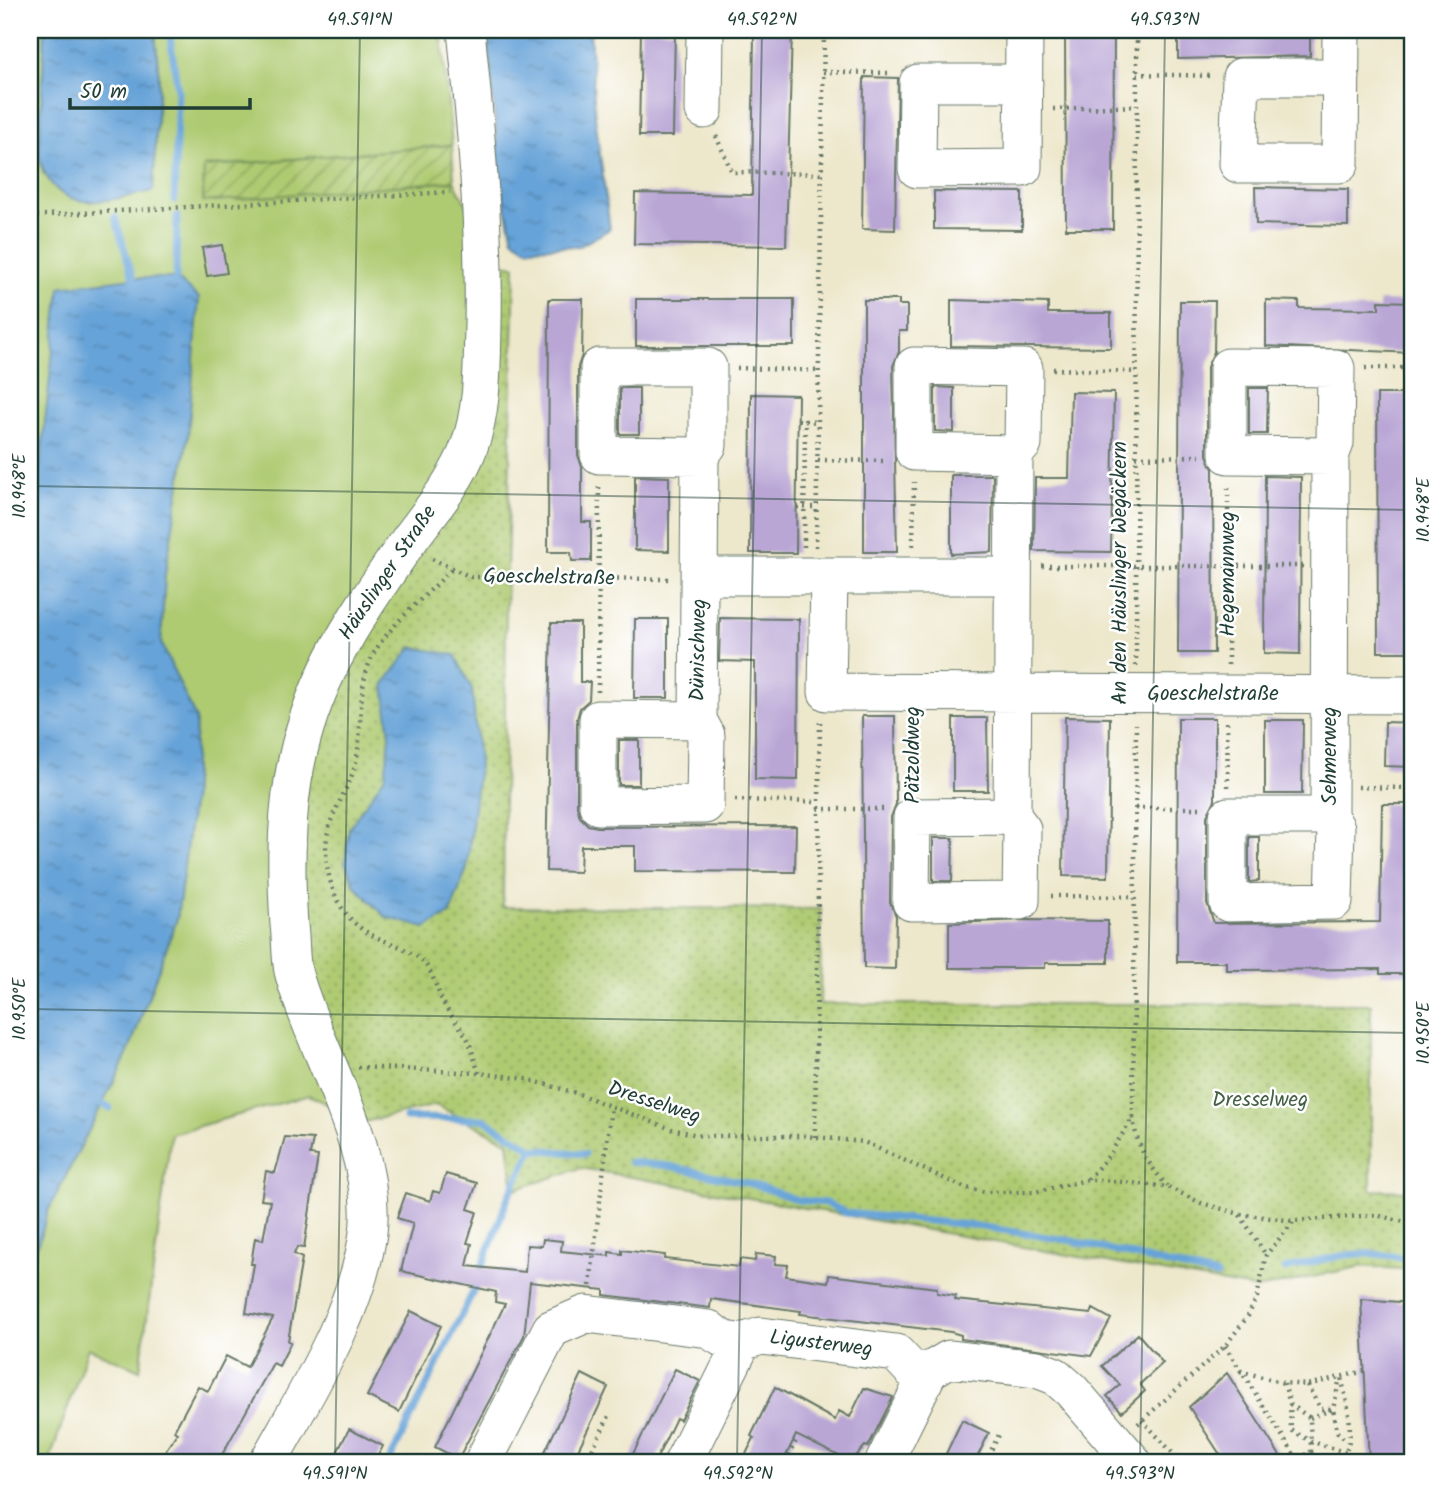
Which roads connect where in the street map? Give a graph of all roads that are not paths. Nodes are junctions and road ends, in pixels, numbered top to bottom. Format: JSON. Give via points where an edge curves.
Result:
{"nodes":[{"id":1,"x":466,"y":30,"type":"edge"},
{"id":2,"x":705,"y":30,"type":"edge"},
{"id":3,"x":1024,"y":30,"type":"edge"},
{"id":4,"x":1341,"y":30,"type":"edge"},
{"id":5,"x":1341,"y":77,"type":"junction"},
{"id":6,"x":1024,"y":97,"type":"junction"},
{"id":7,"x":704,"y":110,"type":"road end"},
{"id":8,"x":1014,"y":454,"type":"junction"},
{"id":9,"x":700,"y":456,"type":"junction"},
{"id":10,"x":1330,"y":456,"type":"junction"},
{"id":11,"x":1013,"y":571,"type":"junction"},
{"id":12,"x":816,"y":576,"type":"junction"},
{"id":13,"x":700,"y":578,"type":"junction"},
{"id":14,"x":1013,"y":693,"type":"junction"},
{"id":15,"x":1330,"y":695,"type":"junction"},
{"id":16,"x":1412,"y":695,"type":"edge"},
{"id":17,"x":698,"y":720,"type":"junction"},
{"id":18,"x":1329,"y":802,"type":"junction"},
{"id":19,"x":1012,"y":816,"type":"junction"},
{"id":20,"x":742,"y":1343,"type":"junction"},
{"id":21,"x":929,"y":1371,"type":"junction"},
{"id":22,"x":1131,"y":1442,"type":"edge"},
{"id":23,"x":268,"y":1462,"type":"edge"},
{"id":24,"x":483,"y":1462,"type":"edge"},
{"id":25,"x":683,"y":1462,"type":"edge"},
{"id":26,"x":884,"y":1462,"type":"edge"}],
"edges":[{"from":1,"to":23,"type":"street","name":"Häuslinger Straße","via":[[482,190],[482,388],[469,448],[440,498],[343,635],[304,728],[293,780],[285,864],[293,969],[355,1138],[366,1186],[368,1231],[357,1279],[323,1363]]},
{"from":2,"to":7,"type":"street"},
{"from":3,"to":6,"type":"street"},
{"from":4,"to":5,"type":"street"},
{"from":5,"to":5,"type":"street","via":[[1340,164],[1238,164],[1241,77]]},
{"from":6,"to":6,"type":"street","via":[[918,83],[918,169],[1023,168]]},
{"from":8,"to":8,"type":"street","via":[[1023,444],[1024,368],[914,366],[914,457]]},
{"from":8,"to":11,"type":"street"},
{"from":9,"to":9,"type":"street","name":"Dünischweg","via":[[599,454],[599,367],[708,367],[708,445]]},
{"from":9,"to":13,"type":"street","name":"Dünischweg"},
{"from":10,"to":10,"type":"street","via":[[1228,455],[1228,367],[1336,368],[1335,443]]},
{"from":10,"to":15,"type":"street"},
{"from":11,"to":12,"type":"street"},
{"from":11,"to":14,"type":"street"},
{"from":12,"to":13,"type":"street"},
{"from":12,"to":14,"type":"street","name":"Goeschelstraße","via":[[827,692]]},
{"from":13,"to":17,"type":"street","name":"Dünischweg"},
{"from":14,"to":15,"type":"street","name":"Goeschelstraße"},
{"from":14,"to":19,"type":"street"},
{"from":15,"to":16,"type":"street","name":"Goeschelstraße"},
{"from":15,"to":18,"type":"street","name":"Sehmerweg"},
{"from":17,"to":17,"type":"street","name":"Dünischweg","via":[[598,719],[598,806],[705,804],[706,736]]},
{"from":18,"to":18,"type":"street","name":"Sehmerweg","via":[[1336,828],[1334,901],[1228,903],[1228,812]]},
{"from":19,"to":19,"type":"street","name":"Pätzoldweg","via":[[912,813],[911,902],[1021,901],[1021,829]]},
{"from":20,"to":21,"type":"street","name":"Ligusterweg","via":[[761,1336],[896,1353],[911,1369]]},
{"from":20,"to":24,"type":"street","name":"Ligusterweg","via":[[723,1341],[709,1329],[586,1314],[551,1329]]},
{"from":20,"to":25,"type":"street"},
{"from":21,"to":22,"type":"street","via":[[950,1359],[1037,1369],[1055,1376]]},
{"from":21,"to":26,"type":"street"}]}
